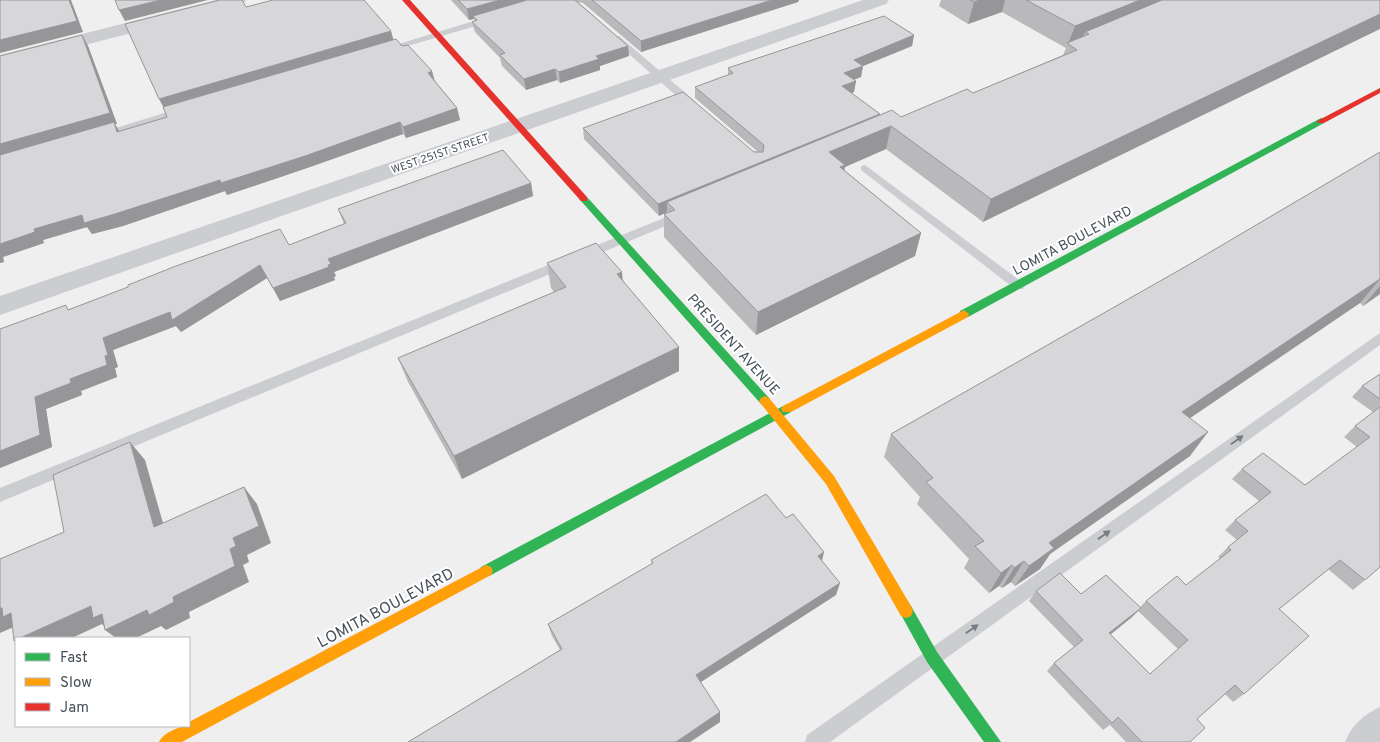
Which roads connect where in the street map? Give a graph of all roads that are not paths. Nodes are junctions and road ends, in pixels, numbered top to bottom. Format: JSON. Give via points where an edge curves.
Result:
{"nodes":[{"id":1,"x":237,"y":0,"type":"edge"},
{"id":2,"x":406,"y":0,"type":"edge"},
{"id":3,"x":880,"y":0,"type":"edge"},
{"id":4,"x":500,"y":16,"type":"edge"},
{"id":5,"x":606,"y":30,"type":"edge"},
{"id":6,"x":437,"y":35,"type":"junction"},
{"id":7,"x":370,"y":54,"type":"edge"},
{"id":8,"x":0,"y":61,"type":"edge"},
{"id":9,"x":660,"y":76,"type":"junction"},
{"id":10,"x":1380,"y":90,"type":"edge"},
{"id":11,"x":190,"y":108,"type":"edge"},
{"id":12,"x":697,"y":108,"type":"edge"},
{"id":13,"x":518,"y":125,"type":"junction"},
{"id":14,"x":95,"y":136,"type":"edge"},
{"id":15,"x":865,"y":168,"type":"edge"},
{"id":16,"x":694,"y":210,"type":"edge"},
{"id":17,"x":621,"y":240,"type":"junction"},
{"id":18,"x":1019,"y":286,"type":"junction"},
{"id":19,"x":0,"y":306,"type":"edge"},
{"id":20,"x":1380,"y":338,"type":"edge"},
{"id":21,"x":778,"y":415,"type":"junction"},
{"id":22,"x":0,"y":495,"type":"edge"},
{"id":23,"x":932,"y":657,"type":"junction"},
{"id":24,"x":1380,"y":726,"type":"edge"},
{"id":25,"x":167,"y":742,"type":"edge"},
{"id":26,"x":814,"y":742,"type":"edge"},
{"id":27,"x":993,"y":742,"type":"edge"},
{"id":28,"x":1364,"y":742,"type":"edge"}],
"edges":[{"from":1,"to":8,"type":"street"},
{"from":2,"to":6,"type":"main road","name":"PRESIDENT AVENUE"},
{"from":3,"to":9,"type":"street","name":"WEST 251ST STREET"},
{"from":4,"to":6,"type":"lane"},
{"from":5,"to":9,"type":"lane"},
{"from":6,"to":7,"type":"lane"},
{"from":6,"to":13,"type":"main road","name":"PRESIDENT AVENUE"},
{"from":9,"to":12,"type":"lane"},
{"from":9,"to":13,"type":"street","name":"WEST 251ST STREET"},
{"from":10,"to":18,"type":"main road","name":"LOMITA BOULEVARD"},
{"from":11,"to":14,"type":"lane"},
{"from":13,"to":17,"type":"main road","name":"PRESIDENT AVENUE"},
{"from":13,"to":19,"type":"street","name":"WEST 251ST STREET"},
{"from":15,"to":18,"type":"lane"},
{"from":16,"to":17,"type":"lane"},
{"from":17,"to":21,"type":"main road","name":"PRESIDENT AVENUE"},
{"from":17,"to":22,"type":"lane"},
{"from":18,"to":21,"type":"main road","name":"LOMITA BOULEVARD"},
{"from":23,"to":20,"type":"lane","one_way":true},
{"from":21,"to":23,"type":"main road","name":"PRESIDENT AVENUE","via":[[830,480]]},
{"from":21,"to":25,"type":"main road","name":"LOMITA BOULEVARD"},
{"from":23,"to":26,"type":"lane"},
{"from":23,"to":27,"type":"main road","name":"PRESIDENT AVENUE"},
{"from":24,"to":28,"type":"street"}]}
